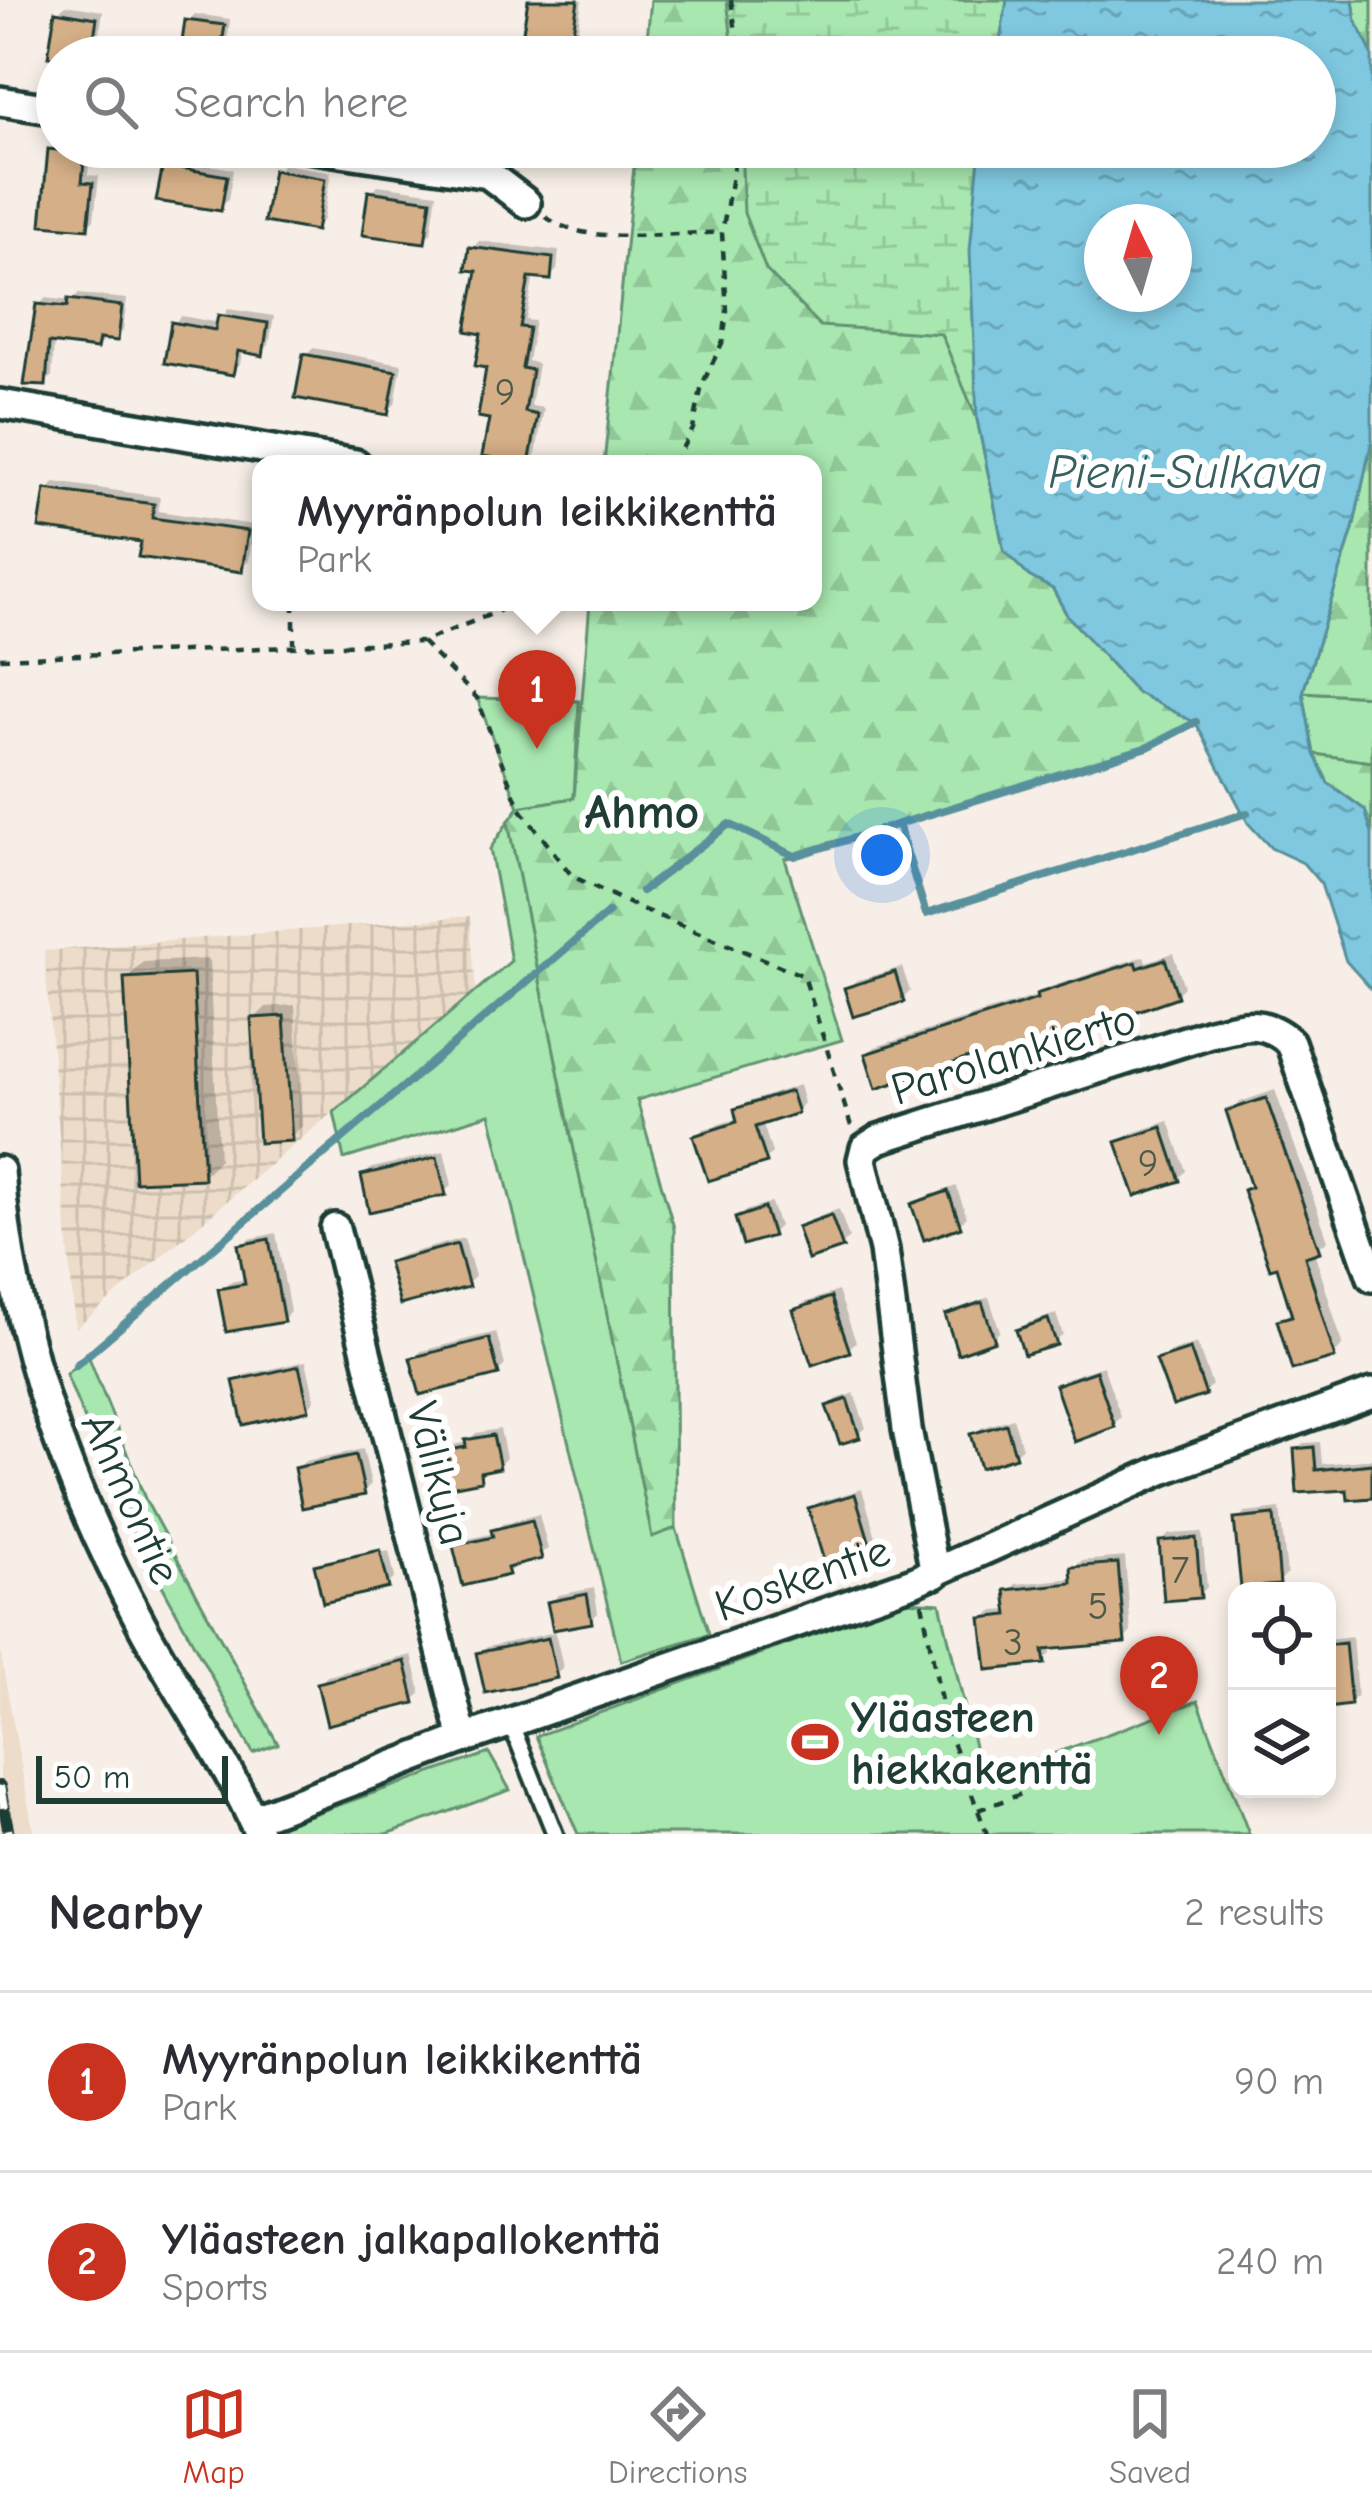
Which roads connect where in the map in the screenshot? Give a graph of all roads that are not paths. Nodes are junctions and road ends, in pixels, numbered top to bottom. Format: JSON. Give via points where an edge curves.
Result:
{"nodes":[{"id":1,"x":0,"y":101,"type":"edge"},
{"id":2,"x":36,"y":107,"type":"edge"},
{"id":3,"x":448,"y":168,"type":"edge"},
{"id":4,"x":526,"y":203,"type":"road end"},
{"id":5,"x":0,"y":404,"type":"edge"},
{"id":6,"x":303,"y":455,"type":"edge"},
{"id":7,"x":0,"y":1171,"type":"edge"},
{"id":8,"x":335,"y":1228,"type":"dead end"},
{"id":9,"x":1372,"y":1277,"type":"edge"},
{"id":10,"x":1372,"y":1393,"type":"edge"},
{"id":11,"x":924,"y":1578,"type":"junction"},
{"id":12,"x":511,"y":1724,"type":"junction"},
{"id":13,"x":463,"y":1739,"type":"junction"},
{"id":14,"x":255,"y":1827,"type":"edge"},
{"id":15,"x":555,"y":1834,"type":"edge"}],
"edges":[{"from":1,"to":2,"type":"street"},
{"from":3,"to":4,"type":"street","via":[[488,174]]},
{"from":5,"to":6,"type":"street"},
{"from":7,"to":14,"type":"street","name":"Ahmontie","via":[[27,1349],[69,1471],[140,1622]]},
{"from":8,"to":13,"type":"street","name":"Välikuja"},
{"from":9,"to":11,"type":"street","name":"Parolankierto","via":[[1290,1042],[1257,1022],[865,1148]]},
{"from":10,"to":11,"type":"street","name":"Koskentie","via":[[1162,1470]]},
{"from":11,"to":12,"type":"street","name":"Koskentie"},
{"from":12,"to":13,"type":"street","name":"Koskentie"},
{"from":12,"to":15,"type":"lane"},
{"from":13,"to":14,"type":"street","name":"Koskentie"}]}
